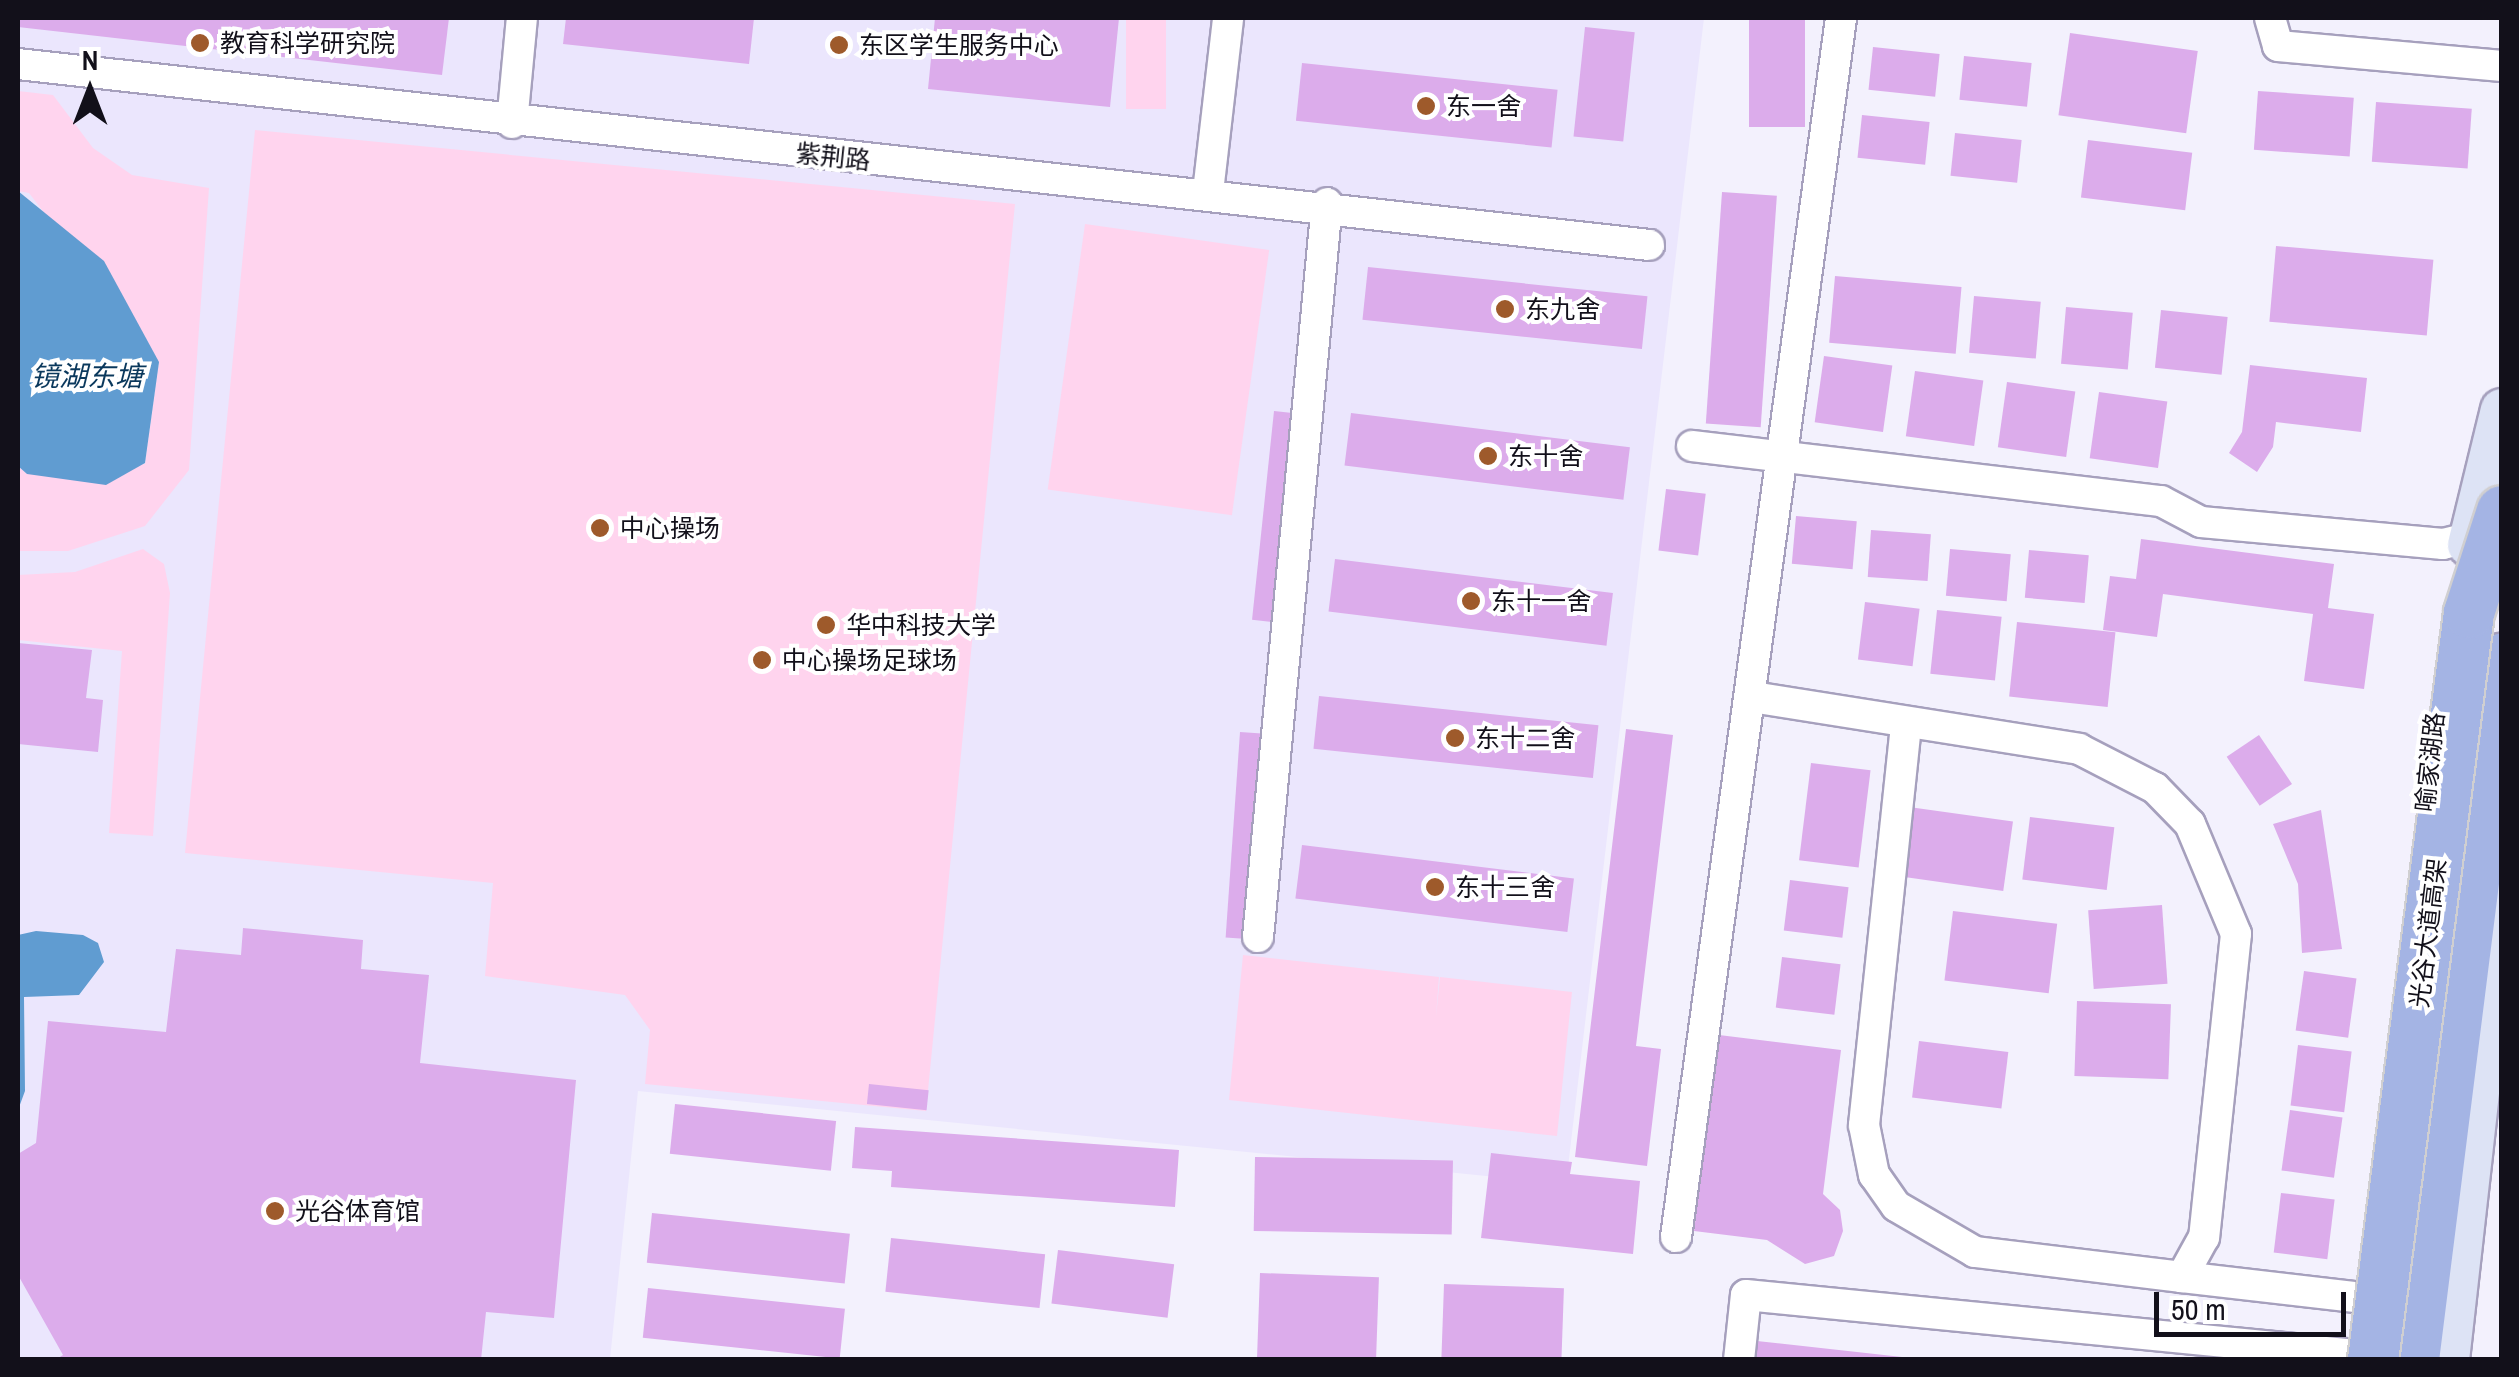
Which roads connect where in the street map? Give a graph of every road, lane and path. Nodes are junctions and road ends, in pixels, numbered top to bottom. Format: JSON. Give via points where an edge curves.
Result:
{"nodes":[{"id":1,"x":522,"y":18,"type":"edge"},
{"id":2,"x":1228,"y":18,"type":"edge"},
{"id":3,"x":1841,"y":18,"type":"edge"},
{"id":4,"x":2270,"y":18,"type":"edge"},
{"id":5,"x":18,"y":64,"type":"edge"},
{"id":6,"x":2502,"y":66,"type":"edge"},
{"id":7,"x":512,"y":122,"type":"junction"},
{"id":8,"x":1208,"y":192,"type":"junction"},
{"id":9,"x":1327,"y":204,"type":"junction"},
{"id":10,"x":1649,"y":245,"type":"dead end"},
{"id":11,"x":2502,"y":410,"type":"edge"},
{"id":12,"x":1692,"y":446,"type":"dead end"},
{"id":13,"x":1786,"y":458,"type":"junction"},
{"id":14,"x":2492,"y":526,"type":"edge"},
{"id":15,"x":2502,"y":660,"type":"edge"},
{"id":16,"x":1752,"y":697,"type":"junction"},
{"id":17,"x":1906,"y":723,"type":"junction"},
{"id":18,"x":2502,"y":876,"type":"edge"},
{"id":19,"x":1258,"y":937,"type":"dead end"},
{"id":20,"x":1676,"y":1237,"type":"dead end"},
{"id":21,"x":2182,"y":1277,"type":"junction"},
{"id":22,"x":2372,"y":1299,"type":"junction"},
{"id":23,"x":2368,"y":1358,"type":"edge"},
{"id":24,"x":1739,"y":1360,"type":"edge"},
{"id":25,"x":2414,"y":1360,"type":"edge"},
{"id":26,"x":2448,"y":1360,"type":"edge"}],
"edges":[{"from":1,"to":7,"type":"street"},
{"from":2,"to":8,"type":"street"},
{"from":3,"to":13,"type":"street"},
{"from":4,"to":6,"type":"street","via":[[2278,46]]},
{"from":5,"to":7,"type":"street","name":"紫荆路"},
{"from":7,"to":8,"type":"street","name":"紫荆路"},
{"from":8,"to":9,"type":"street","name":"紫荆路"},
{"from":9,"to":10,"type":"street","name":"紫荆路"},
{"from":9,"to":19,"type":"street"},
{"from":11,"to":14,"type":"main road","name":"喻家湖路"},
{"from":12,"to":13,"type":"street"},
{"from":13,"to":14,"type":"street","via":[[2161,501],[2201,522],[2444,544]]},
{"from":13,"to":16,"type":"street"},
{"from":14,"to":22,"type":"main road","name":"喻家湖路","via":[[2446,609]]},
{"from":14,"to":23,"type":"highway","name":"光谷大道高架","bridge":true,"via":[[2469,613]]},
{"from":15,"to":25,"type":"highway","name":"光谷大道高架"},
{"from":16,"to":17,"type":"street"},
{"from":16,"to":20,"type":"street"},
{"from":17,"to":21,"type":"street","via":[[2079,750],[2155,788],[2190,824],[2216,874],[2236,934],[2204,1237]]},
{"from":17,"to":21,"type":"street","via":[[1864,1125],[1874,1175],[1896,1206],[1975,1252]]},
{"from":18,"to":26,"type":"main road"},
{"from":21,"to":22,"type":"street"},
{"from":22,"to":23,"type":"main road","name":"喻家湖路"},
{"from":23,"to":24,"type":"street","via":[[1746,1295]]}]}
